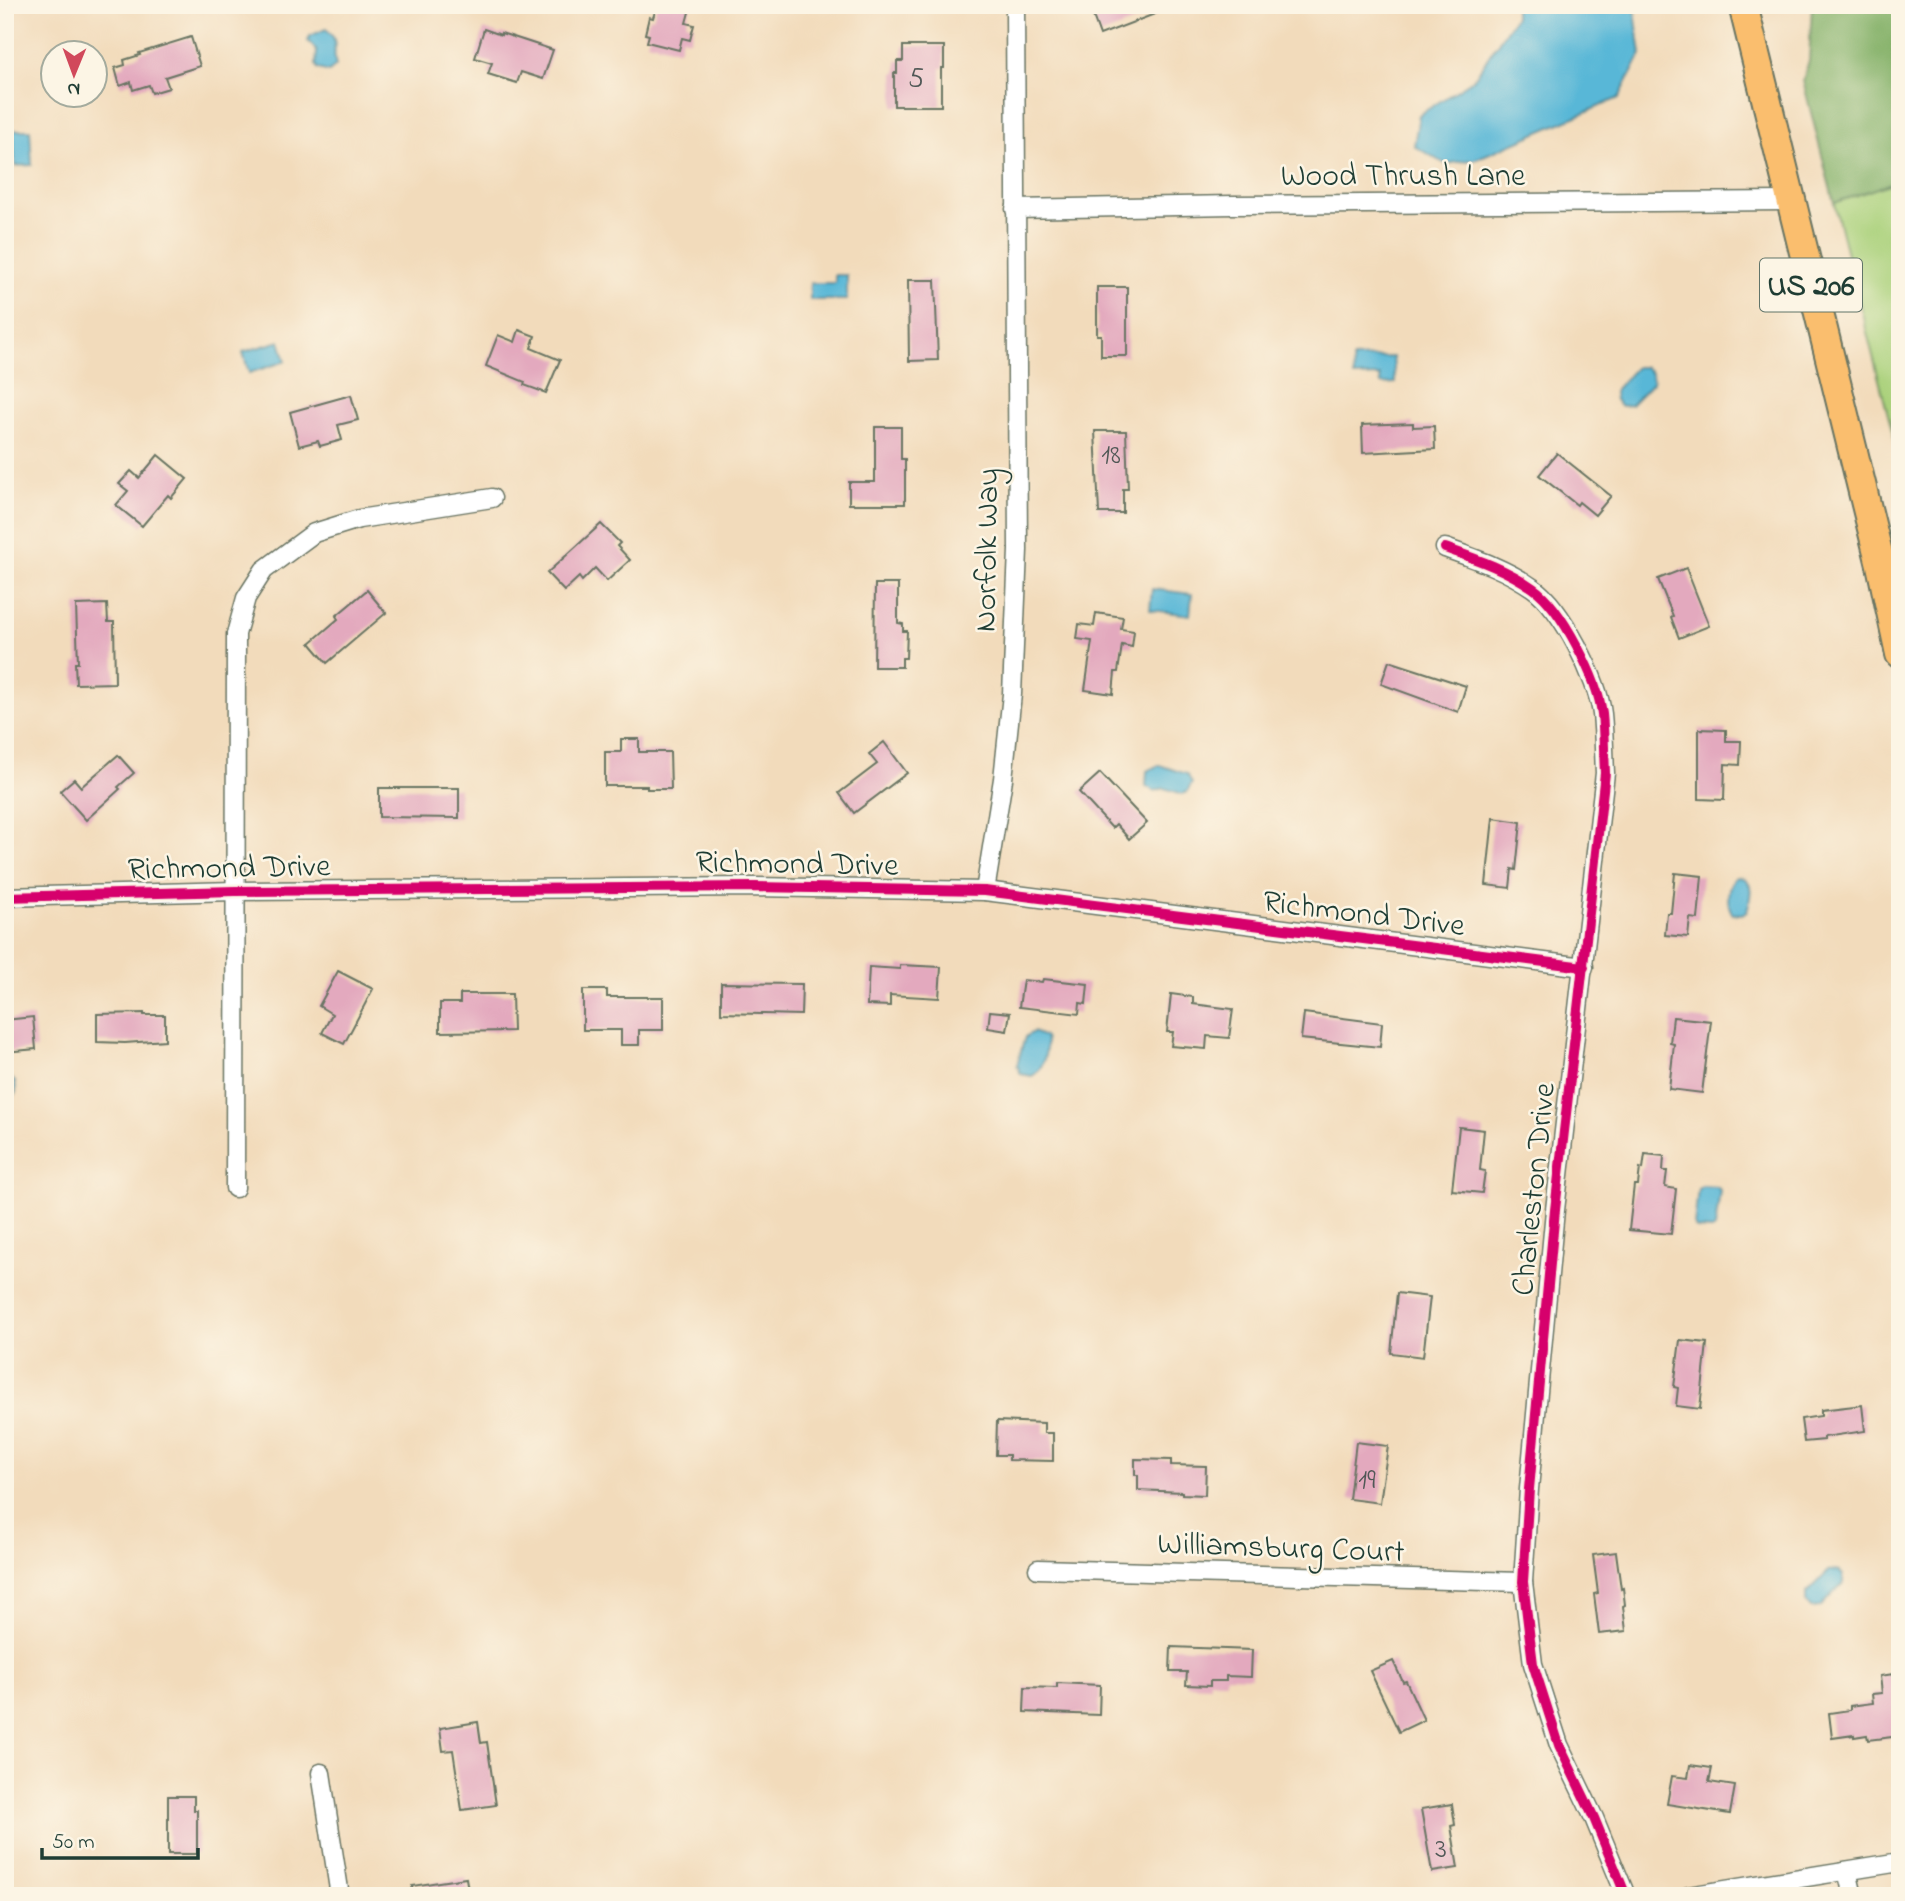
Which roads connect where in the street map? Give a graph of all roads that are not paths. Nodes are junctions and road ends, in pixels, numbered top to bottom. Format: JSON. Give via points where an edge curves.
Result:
{"nodes":[{"id":1,"x":1015,"y":5,"type":"edge"},
{"id":2,"x":1743,"y":5,"type":"edge"},
{"id":3,"x":1790,"y":201,"type":"junction"},
{"id":4,"x":1015,"y":209,"type":"junction"},
{"id":5,"x":492,"y":498,"type":"dead end"},
{"id":6,"x":1445,"y":548,"type":"dead end"},
{"id":7,"x":1900,"y":654,"type":"edge"},
{"id":8,"x":235,"y":891,"type":"junction"},
{"id":9,"x":985,"y":891,"type":"junction"},
{"id":10,"x":5,"y":897,"type":"edge"},
{"id":11,"x":1584,"y":967,"type":"junction"},
{"id":12,"x":235,"y":1188,"type":"dead end"},
{"id":13,"x":1038,"y":1569,"type":"dead end"},
{"id":14,"x":1523,"y":1582,"type":"junction"},
{"id":15,"x":321,"y":1773,"type":"dead end"},
{"id":16,"x":1900,"y":1862,"type":"edge"},
{"id":17,"x":1847,"y":1871,"type":"junction"},
{"id":18,"x":340,"y":1896,"type":"edge"},
{"id":19,"x":1626,"y":1896,"type":"edge"},
{"id":20,"x":1688,"y":1896,"type":"edge"},
{"id":21,"x":1853,"y":1896,"type":"edge"}],
"edges":[{"from":1,"to":4,"type":"street","name":"Norfolk Way"},
{"from":2,"to":3,"type":"highway","number":"US 206"},
{"from":3,"to":4,"type":"street","name":"Wood Thrush Lane"},
{"from":3,"to":7,"type":"highway","number":"US 206"},
{"from":4,"to":9,"type":"street","name":"Norfolk Way","via":[[1018,550],[1012,694]]},
{"from":5,"to":8,"type":"street","via":[[359,519],[314,533],[264,570],[246,598],[236,634]]},
{"from":6,"to":11,"type":"street","name":"Charleston Drive","via":[[1490,564],[1535,589],[1557,613],[1584,658],[1602,711],[1605,774]]},
{"from":8,"to":9,"type":"street","name":"Richmond Drive","via":[[740,887]]},
{"from":8,"to":10,"type":"street","name":"Richmond Drive"},
{"from":8,"to":12,"type":"street"},
{"from":9,"to":11,"type":"street","name":"Richmond Drive"},
{"from":11,"to":14,"type":"street","name":"Charleston Drive","via":[[1554,1224]]},
{"from":13,"to":14,"type":"street","name":"Williamsburg Court"},
{"from":14,"to":19,"type":"street","name":"Charleston Drive","via":[[1534,1664],[1559,1745]]},
{"from":15,"to":18,"type":"street"},
{"from":16,"to":17,"type":"street"},
{"from":17,"to":20,"type":"street"},
{"from":17,"to":21,"type":"street"}]}
